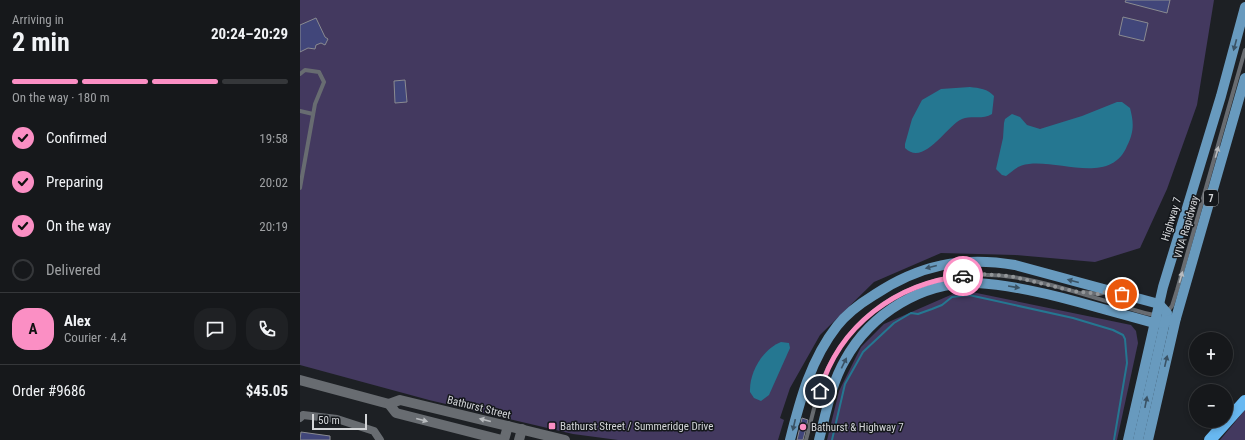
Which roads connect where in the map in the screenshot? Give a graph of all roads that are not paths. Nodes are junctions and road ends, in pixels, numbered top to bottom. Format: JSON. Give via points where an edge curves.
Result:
{"nodes":[{"id":1,"x":1245,"y":7,"type":"edge"},
{"id":2,"x":1245,"y":50,"type":"edge"},
{"id":3,"x":300,"y":74,"type":"edge"},
{"id":4,"x":1245,"y":78,"type":"edge"},
{"id":5,"x":300,"y":111,"type":"edge"},
{"id":6,"x":313,"y":114,"type":"junction"},
{"id":7,"x":300,"y":188,"type":"edge"},
{"id":8,"x":1073,"y":291,"type":"junction"},
{"id":9,"x":1110,"y":291,"type":"junction"},
{"id":10,"x":1158,"y":304,"type":"junction"},
{"id":11,"x":1166,"y":318,"type":"junction"},
{"id":12,"x":1176,"y":318,"type":"junction"},
{"id":13,"x":1155,"y":320,"type":"junction"},
{"id":14,"x":300,"y":380,"type":"edge"},
{"id":15,"x":1245,"y":401,"type":"edge"},
{"id":16,"x":388,"y":404,"type":"junction"},
{"id":17,"x":300,"y":418,"type":"edge"},
{"id":18,"x":508,"y":426,"type":"junction"},
{"id":19,"x":522,"y":429,"type":"junction"},
{"id":20,"x":380,"y":440,"type":"edge"},
{"id":21,"x":503,"y":440,"type":"edge"},
{"id":22,"x":519,"y":440,"type":"edge"},
{"id":23,"x":564,"y":440,"type":"edge"},
{"id":24,"x":790,"y":440,"type":"edge"},
{"id":25,"x":806,"y":440,"type":"edge"},
{"id":26,"x":819,"y":440,"type":"edge"},
{"id":27,"x":1128,"y":440,"type":"edge"},
{"id":28,"x":1138,"y":440,"type":"edge"},
{"id":29,"x":1148,"y":440,"type":"edge"},
{"id":30,"x":1210,"y":440,"type":"edge"}],
"edges":[{"from":1,"to":10,"type":"main road","name":"Highway 7","number":"7","one_way":true},
{"from":11,"to":2,"type":"lane","name":"VIVA Rapidway","one_way":true,"via":[[1177,290]]},
{"from":3,"to":6,"type":"lane","via":[[305,70],[319,72],[324,82]]},
{"from":4,"to":12,"type":"main road","number":"7"},
{"from":5,"to":6,"type":"lane"},
{"from":6,"to":7,"type":"lane"},
{"from":8,"to":9,"type":"lane","via":[[1098,294]]},
{"from":8,"to":13,"type":"lane"},
{"from":8,"to":25,"type":"lane","via":[[1010,276],[980,274],[946,278],[893,297],[856,326],[834,357],[822,382]]},
{"from":9,"to":10,"type":"main road"},
{"from":9,"to":24,"type":"main road","one_way":true,"via":[[997,262],[944,264],[924,269],[891,283],[858,305],[837,326],[817,359],[801,395]]},
{"from":10,"to":11,"type":"main road"},
{"from":10,"to":13,"type":"main road","name":"Highway 7","number":"7"},
{"from":11,"to":12,"type":"main road"},
{"from":11,"to":13,"type":"main road"},
{"from":28,"to":11,"type":"main road","one_way":true},
{"from":29,"to":12,"type":"main road","number":"7","one_way":true},
{"from":26,"to":13,"type":"main road","one_way":true,"via":[[834,386],[845,360],[860,337],[891,308],[920,294],[955,284],[1004,285]]},
{"from":13,"to":27,"type":"main road","name":"Highway 7","number":"7"},
{"from":14,"to":16,"type":"main road","name":"Bathurst Street"},
{"from":15,"to":30,"type":"highway"},
{"from":18,"to":16,"type":"main road","name":"Bathurst Street","one_way":true,"via":[[400,400]]},
{"from":16,"to":21,"type":"main road","name":"Bathurst Street","one_way":true,"via":[[396,413]]},
{"from":17,"to":20,"type":"street","via":[[303,415],[337,419],[374,431]]},
{"from":18,"to":19,"type":"main road","name":"Bathurst Street"},
{"from":18,"to":21,"type":"main road"},
{"from":19,"to":22,"type":"main road"},
{"from":19,"to":23,"type":"main road","name":"Bathurst Street"}]}
